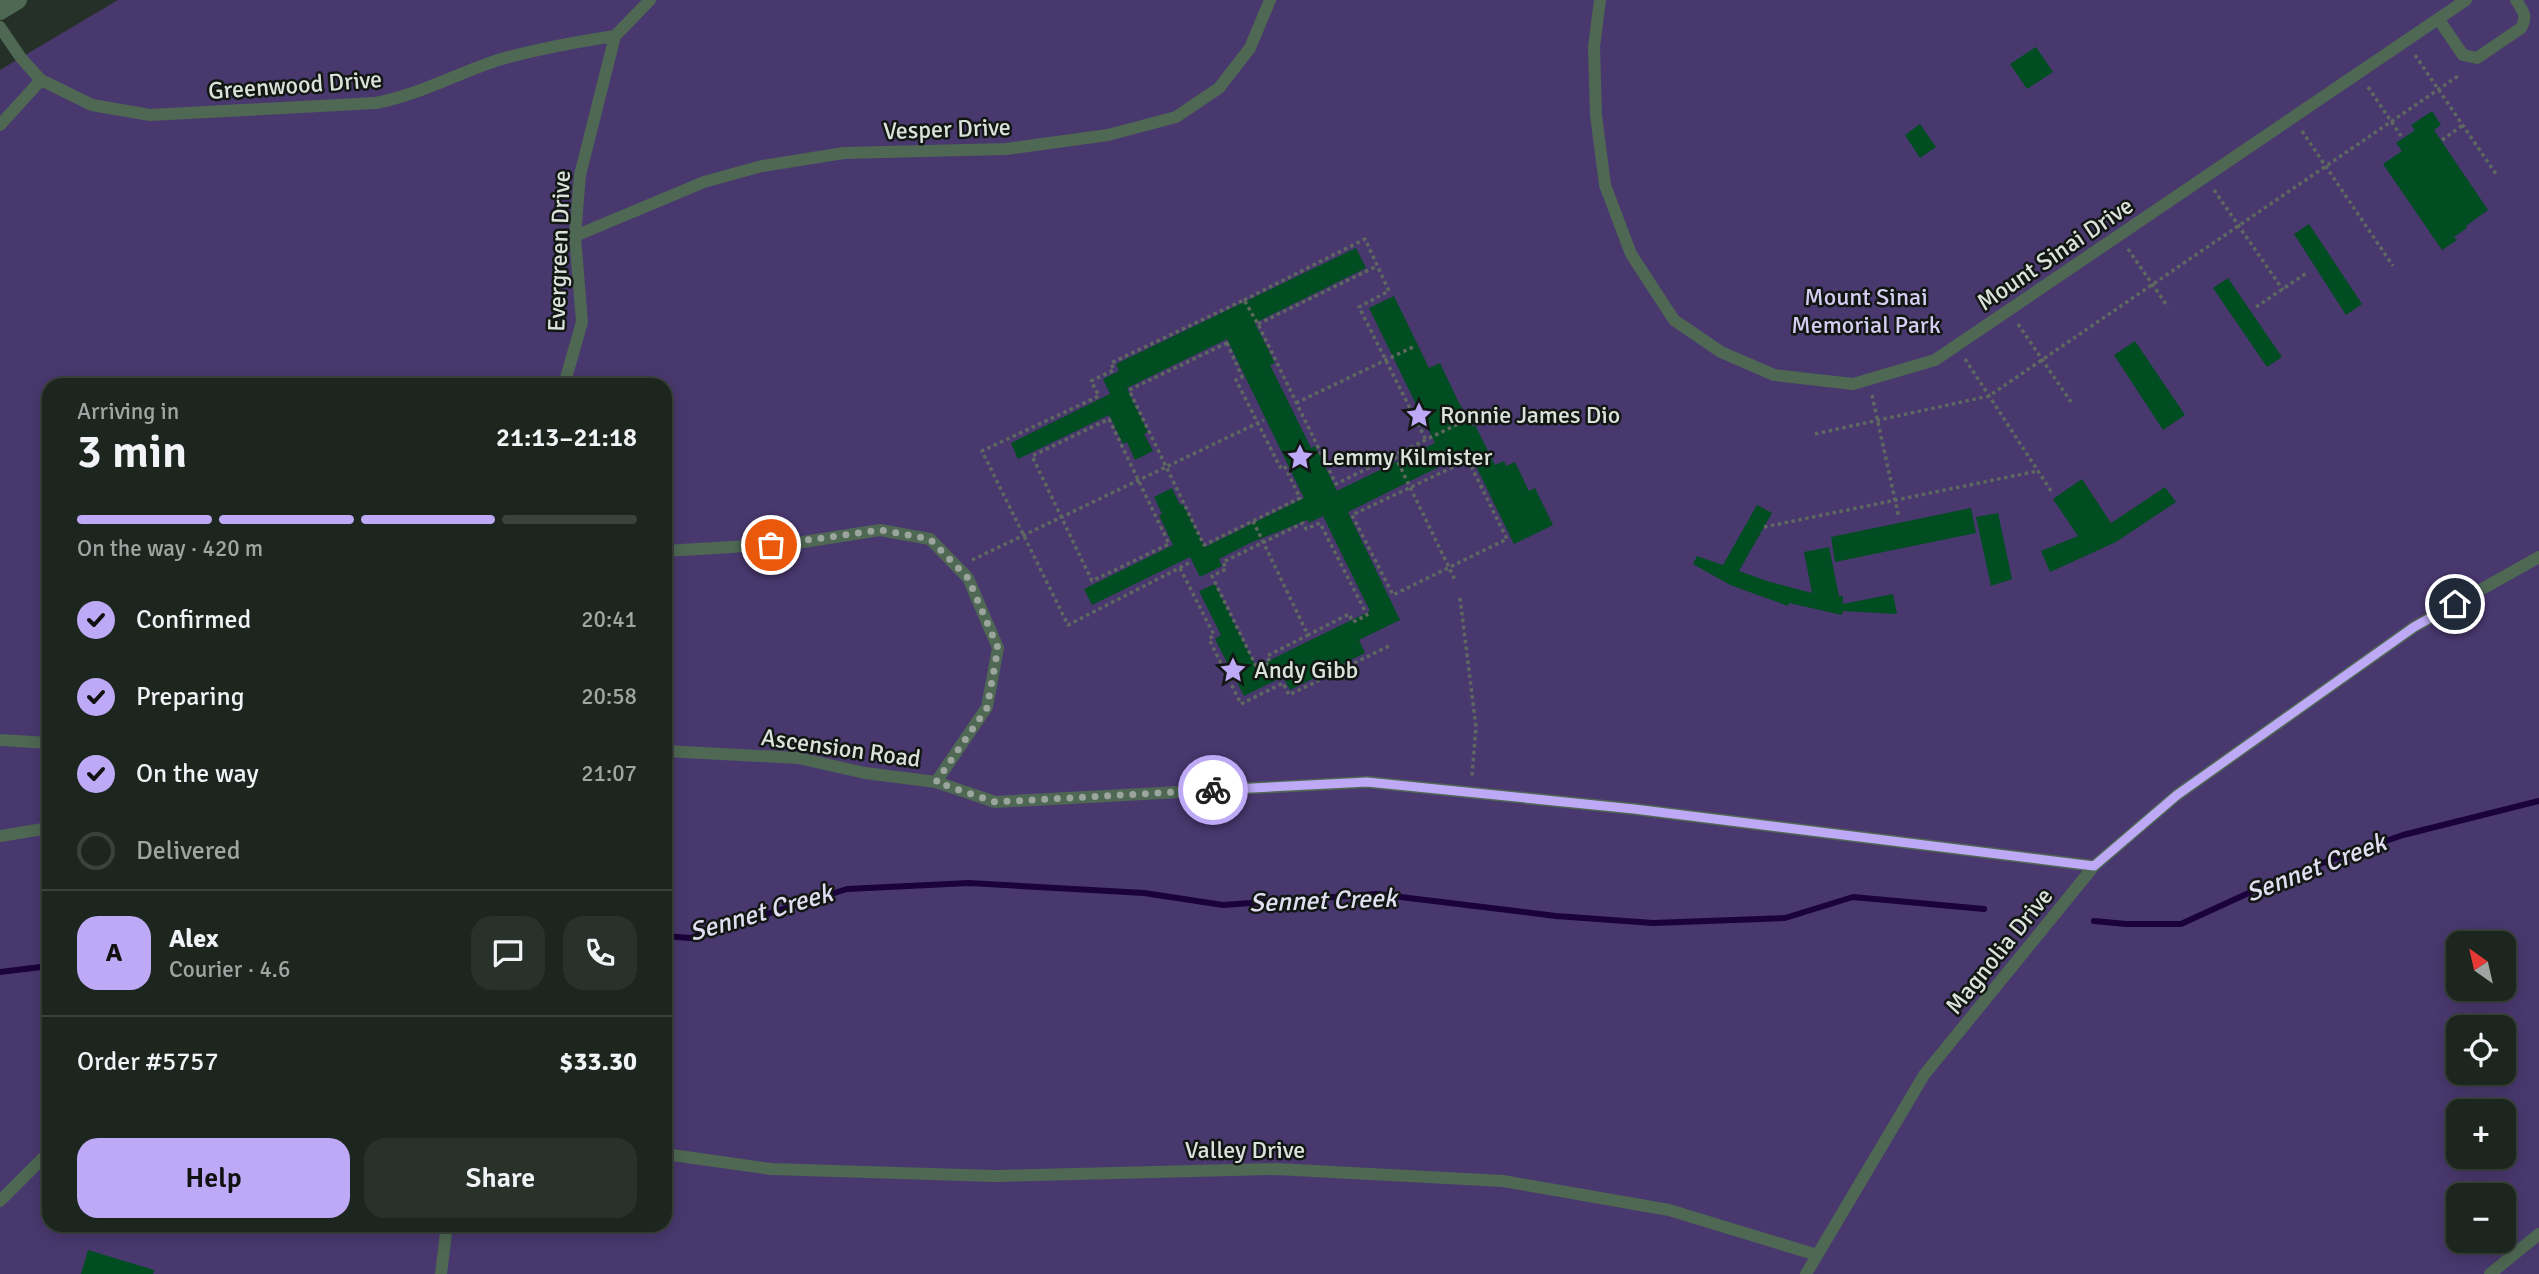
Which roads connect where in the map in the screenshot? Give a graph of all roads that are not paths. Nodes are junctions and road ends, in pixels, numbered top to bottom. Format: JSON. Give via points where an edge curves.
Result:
{"nodes":[{"id":1,"x":18,"y":0,"type":"edge"},
{"id":2,"x":650,"y":0,"type":"edge"},
{"id":3,"x":1270,"y":0,"type":"edge"},
{"id":4,"x":1600,"y":0,"type":"edge"},
{"id":5,"x":2466,"y":0,"type":"edge"},
{"id":6,"x":2516,"y":0,"type":"edge"},
{"id":7,"x":0,"y":11,"type":"edge"},
{"id":8,"x":2439,"y":19,"type":"junction"},
{"id":9,"x":0,"y":27,"type":"edge"},
{"id":10,"x":615,"y":36,"type":"junction"},
{"id":11,"x":41,"y":80,"type":"junction"},
{"id":12,"x":0,"y":125,"type":"edge"},
{"id":13,"x":575,"y":236,"type":"junction"},
{"id":14,"x":566,"y":378,"type":"edge"},
{"id":15,"x":672,"y":551,"type":"edge"},
{"id":16,"x":2539,"y":556,"type":"edge"},
{"id":17,"x":0,"y":740,"type":"edge"},
{"id":18,"x":42,"y":743,"type":"edge"},
{"id":19,"x":672,"y":751,"type":"edge"},
{"id":20,"x":936,"y":782,"type":"junction"},
{"id":21,"x":42,"y":829,"type":"edge"},
{"id":22,"x":0,"y":836,"type":"edge"},
{"id":23,"x":2094,"y":866,"type":"junction"},
{"id":24,"x":672,"y":1155,"type":"edge"},
{"id":25,"x":42,"y":1159,"type":"edge"},
{"id":26,"x":0,"y":1201,"type":"edge"},
{"id":27,"x":446,"y":1232,"type":"edge"},
{"id":28,"x":2539,"y":1234,"type":"edge"},
{"id":29,"x":1817,"y":1255,"type":"junction"},
{"id":30,"x":441,"y":1274,"type":"edge"},
{"id":31,"x":1806,"y":1274,"type":"edge"},
{"id":32,"x":2490,"y":1274,"type":"edge"}],
"edges":[{"from":1,"to":7,"type":"street"},
{"from":2,"to":10,"type":"lane"},
{"from":3,"to":13,"type":"lane","name":"Vesper Drive","via":[[1250,48],[1219,88],[1176,117],[1108,135],[1006,149],[844,153],[762,166],[704,182]]},
{"from":4,"to":8,"type":"lane","name":"Mount Sinai Drive","via":[[1594,47],[1595,115],[1605,185],[1631,254],[1674,320],[1721,352],[1774,375],[1853,384],[1935,360]]},
{"from":5,"to":8,"type":"lane","name":"Mount Sinai Drive"},
{"from":6,"to":8,"type":"lane","via":[[2525,13],[2521,28],[2477,58],[2463,55]]},
{"from":9,"to":11,"type":"lane","name":"Greenwood Drive"},
{"from":10,"to":11,"type":"lane","name":"Greenwood Drive","via":[[561,43],[496,61],[406,97],[376,103],[150,114],[92,105]]},
{"from":10,"to":13,"type":"lane","name":"Evergreen Drive","via":[[580,176]]},
{"from":11,"to":12,"type":"lane"},
{"from":13,"to":14,"type":"lane","name":"Evergreen Drive","via":[[582,322]]},
{"from":15,"to":20,"type":"lane","via":[[797,543],[880,530],[930,539],[968,578],[998,648],[987,708]]},
{"from":16,"to":23,"type":"lane","name":"Magnolia Drive","via":[[2414,627],[2177,795]]},
{"from":17,"to":18,"type":"lane"},
{"from":19,"to":20,"type":"lane","name":"Ascension Road","via":[[797,758]]},
{"from":20,"to":23,"type":"lane","name":"Ascension Road","via":[[995,802],[1367,782],[1634,809]]},
{"from":21,"to":22,"type":"lane"},
{"from":23,"to":29,"type":"lane","name":"Magnolia Drive","via":[[1924,1075]]},
{"from":24,"to":29,"type":"lane","name":"Valley Drive","via":[[771,1169],[995,1176],[1276,1169],[1503,1181],[1669,1210]]},
{"from":25,"to":26,"type":"lane"},
{"from":27,"to":30,"type":"lane"},
{"from":28,"to":32,"type":"lane"},
{"from":29,"to":31,"type":"lane","name":"Magnolia Drive"}]}
